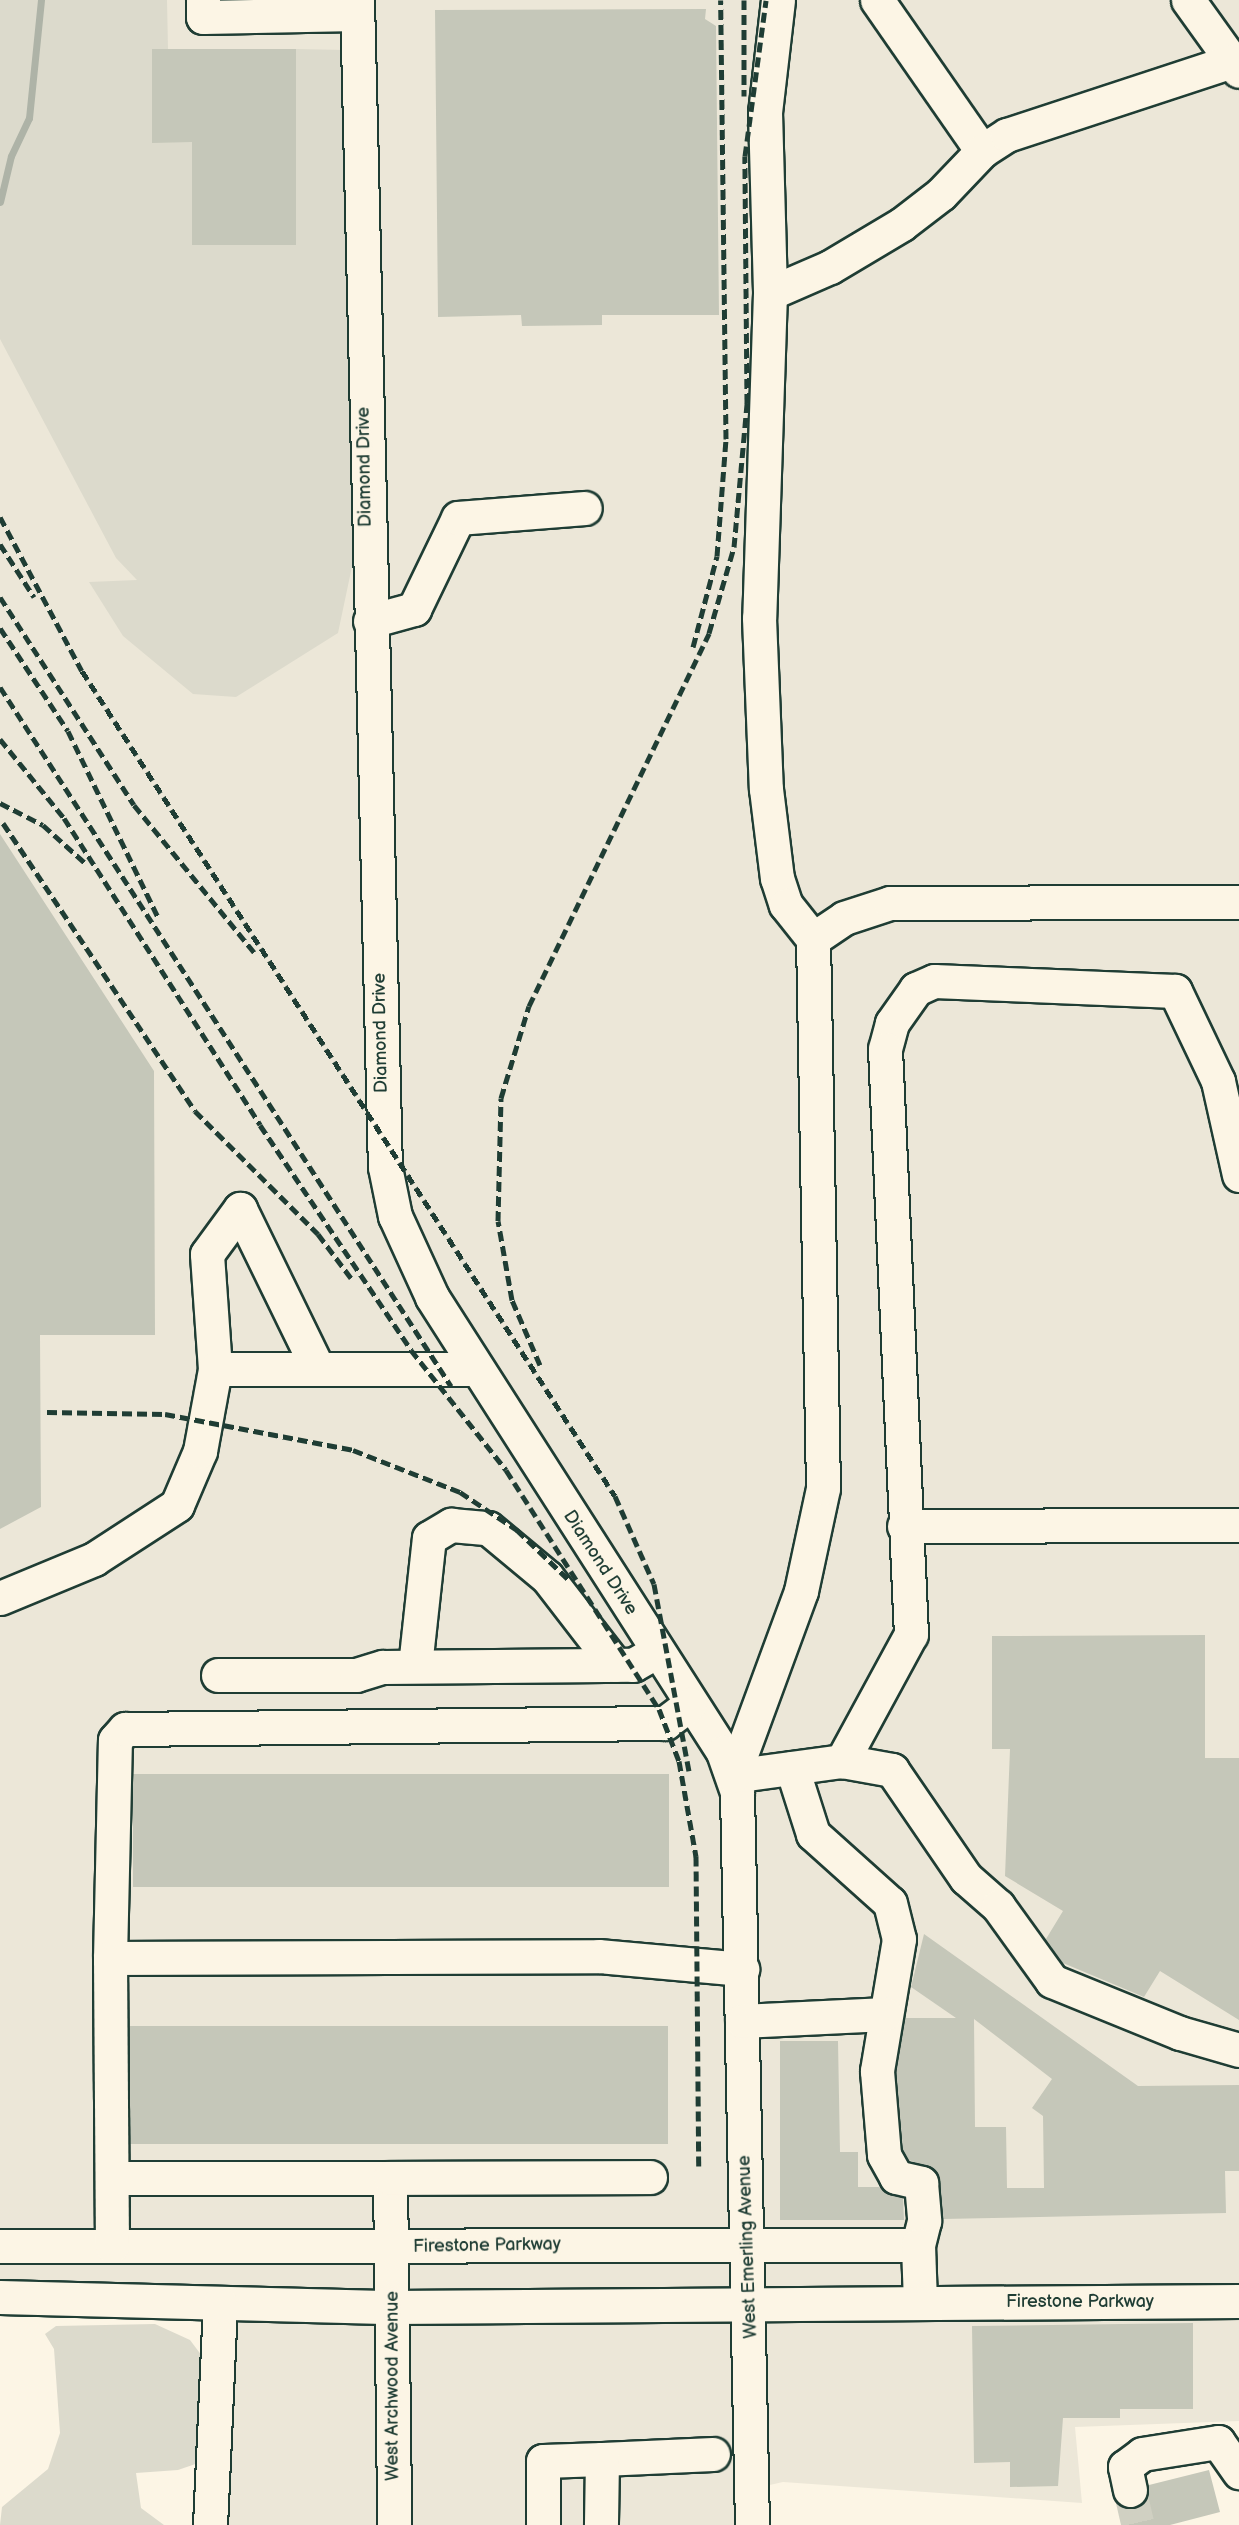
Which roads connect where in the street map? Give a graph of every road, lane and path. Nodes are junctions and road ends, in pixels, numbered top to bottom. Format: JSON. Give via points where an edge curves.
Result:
{"nodes":[{"id":1,"x":203,"y":0,"type":"edge"},
{"id":2,"x":778,"y":0,"type":"edge"},
{"id":3,"x":877,"y":0,"type":"edge"},
{"id":4,"x":1188,"y":0,"type":"edge"},
{"id":5,"x":357,"y":7,"type":"edge"},
{"id":6,"x":1235,"y":66,"type":"edge"},
{"id":7,"x":982,"y":151,"type":"junction"},
{"id":8,"x":770,"y":293,"type":"junction"},
{"id":9,"x":585,"y":508,"type":"dead end"},
{"id":10,"x":370,"y":621,"type":"junction"},
{"id":11,"x":1239,"y":902,"type":"edge"},
{"id":12,"x":813,"y":939,"type":"junction"},
{"id":13,"x":1239,"y":1175,"type":"edge"},
{"id":14,"x":215,"y":1369,"type":"junction"},
{"id":15,"x":318,"y":1369,"type":"junction"},
{"id":16,"x":476,"y":1369,"type":"junction"},
{"id":17,"x":1239,"y":1525,"type":"edge"},
{"id":18,"x":904,"y":1526,"type":"junction"},
{"id":19,"x":0,"y":1598,"type":"edge"},
{"id":20,"x":657,"y":1651,"type":"junction"},
{"id":21,"x":615,"y":1665,"type":"junction"},
{"id":22,"x":415,"y":1666,"type":"junction"},
{"id":23,"x":218,"y":1675,"type":"dead end"},
{"id":24,"x":690,"y":1704,"type":"junction"},
{"id":25,"x":842,"y":1761,"type":"junction"},
{"id":26,"x":792,"y":1768,"type":"junction"},
{"id":27,"x":733,"y":1776,"type":"junction"},
{"id":28,"x":110,"y":1958,"type":"junction"},
{"id":29,"x":742,"y":1969,"type":"junction"},
{"id":30,"x":885,"y":2014,"type":"junction"},
{"id":31,"x":742,"y":2021,"type":"junction"},
{"id":32,"x":1239,"y":2050,"type":"edge"},
{"id":33,"x":650,"y":2177,"type":"dead end"},
{"id":34,"x":112,"y":2178,"type":"junction"},
{"id":35,"x":390,"y":2178,"type":"junction"},
{"id":36,"x":748,"y":2241,"type":"junction"},
{"id":37,"x":918,"y":2245,"type":"junction"},
{"id":38,"x":0,"y":2246,"type":"edge"},
{"id":39,"x":112,"y":2246,"type":"junction"},
{"id":40,"x":393,"y":2247,"type":"junction"},
{"id":41,"x":0,"y":2297,"type":"edge"},
{"id":42,"x":1239,"y":2301,"type":"edge"},
{"id":43,"x":920,"y":2302,"type":"junction"},
{"id":44,"x":220,"y":2303,"type":"junction"},
{"id":45,"x":751,"y":2303,"type":"junction"},
{"id":46,"x":393,"y":2307,"type":"junction"},
{"id":47,"x":713,"y":2454,"type":"dead end"},
{"id":48,"x":602,"y":2459,"type":"junction"},
{"id":49,"x":1239,"y":2472,"type":"edge"},
{"id":50,"x":1130,"y":2490,"type":"tunnel mouth"},
{"id":51,"x":210,"y":2525,"type":"edge"},
{"id":52,"x":394,"y":2525,"type":"edge"},
{"id":53,"x":543,"y":2525,"type":"edge"},
{"id":54,"x":601,"y":2525,"type":"edge"},
{"id":55,"x":751,"y":2525,"type":"edge"}],
"edges":[{"from":1,"to":5,"type":"street","via":[[203,17]]},
{"from":2,"to":8,"type":"street","via":[[765,112]]},
{"from":3,"to":7,"type":"street"},
{"from":4,"to":6,"type":"street"},
{"from":5,"to":10,"type":"street","name":"Diamond Drive"},
{"from":6,"to":7,"type":"street","via":[[1007,135]]},
{"from":7,"to":8,"type":"street","via":[[941,194],[902,224],[830,267]]},
{"from":8,"to":12,"type":"street","via":[[759,618],[766,789],[776,878],[786,905]]},
{"from":9,"to":10,"type":"street","via":[[458,518],[414,608]]},
{"from":10,"to":16,"type":"street","name":"Diamond Drive","via":[[385,1167],[413,1259]]},
{"from":11,"to":12,"type":"street","via":[[890,903],[844,918]]},
{"from":12,"to":27,"type":"street","via":[[823,1488],[801,1591]]},
{"from":13,"to":18,"type":"street","via":[[1218,1080],[1175,991],[934,981],[916,989],[892,1023],[885,1049]]},
{"from":14,"to":15,"type":"street"},
{"from":14,"to":15,"type":"street","via":[[207,1254],[240,1209]]},
{"from":14,"to":19,"type":"street","via":[[200,1451],[177,1505],[94,1559]]},
{"from":15,"to":16,"type":"street"},
{"from":16,"to":20,"type":"street","name":"Diamond Drive"},
{"from":17,"to":18,"type":"street"},
{"from":18,"to":25,"type":"street","via":[[911,1634]]},
{"from":20,"to":21,"type":"street","via":[[633,1665]]},
{"from":20,"to":24,"type":"street","name":"Diamond Drive"},
{"from":21,"to":22,"type":"street"},
{"from":21,"to":22,"type":"street","via":[[547,1577],[488,1528],[451,1525],[429,1538]]},
{"from":22,"to":23,"type":"street","via":[[383,1667],[356,1675]]},
{"from":24,"to":27,"type":"street","name":"Diamond Drive"},
{"from":24,"to":28,"type":"street","via":[[664,1723],[125,1729],[115,1740]]},
{"from":25,"to":26,"type":"street"},
{"from":25,"to":32,"type":"street","via":[[892,1770],[966,1878],[998,1906],[1052,1981],[1180,2033]]},
{"from":26,"to":27,"type":"street"},
{"from":26,"to":30,"type":"street","via":[[813,1834],[890,1903],[899,1939]]},
{"from":27,"to":29,"type":"street","name":"Diamond Drive","via":[[741,1814]]},
{"from":28,"to":29,"type":"street","via":[[599,1956]]},
{"from":28,"to":34,"type":"street"},
{"from":29,"to":31,"type":"street","name":"West Emerling Avenue"},
{"from":30,"to":31,"type":"street"},
{"from":30,"to":37,"type":"street","via":[[877,2071],[884,2155],[896,2177],[921,2183],[924,2221]]},
{"from":31,"to":36,"type":"street","name":"West Emerling Avenue"},
{"from":33,"to":35,"type":"street"},
{"from":34,"to":35,"type":"street"},
{"from":34,"to":39,"type":"street"},
{"from":35,"to":40,"type":"street","name":"West Archwood Avenue"},
{"from":36,"to":37,"type":"street","name":"Firestone Parkway"},
{"from":36,"to":40,"type":"street","name":"Firestone Parkway"},
{"from":36,"to":45,"type":"street","name":"West Emerling Avenue"},
{"from":37,"to":43,"type":"street"},
{"from":38,"to":39,"type":"street","name":"Firestone Parkway"},
{"from":39,"to":40,"type":"street","name":"Firestone Parkway"},
{"from":40,"to":46,"type":"street","name":"West Archwood Avenue"},
{"from":41,"to":44,"type":"street","name":"Firestone Parkway"},
{"from":42,"to":43,"type":"street","name":"Firestone Parkway"},
{"from":43,"to":45,"type":"street","name":"Firestone Parkway"},
{"from":44,"to":46,"type":"street","name":"Firestone Parkway"},
{"from":44,"to":51,"type":"street"},
{"from":45,"to":46,"type":"street","name":"Firestone Parkway"},
{"from":45,"to":55,"type":"street","name":"West Emerling Avenue"},
{"from":46,"to":52,"type":"street","name":"West Archwood Avenue"},
{"from":47,"to":48,"type":"street"},
{"from":48,"to":53,"type":"street","via":[[543,2461]]},
{"from":48,"to":54,"type":"street"},
{"from":49,"to":50,"type":"street","via":[[1218,2442],[1142,2454],[1125,2467]]}]}
